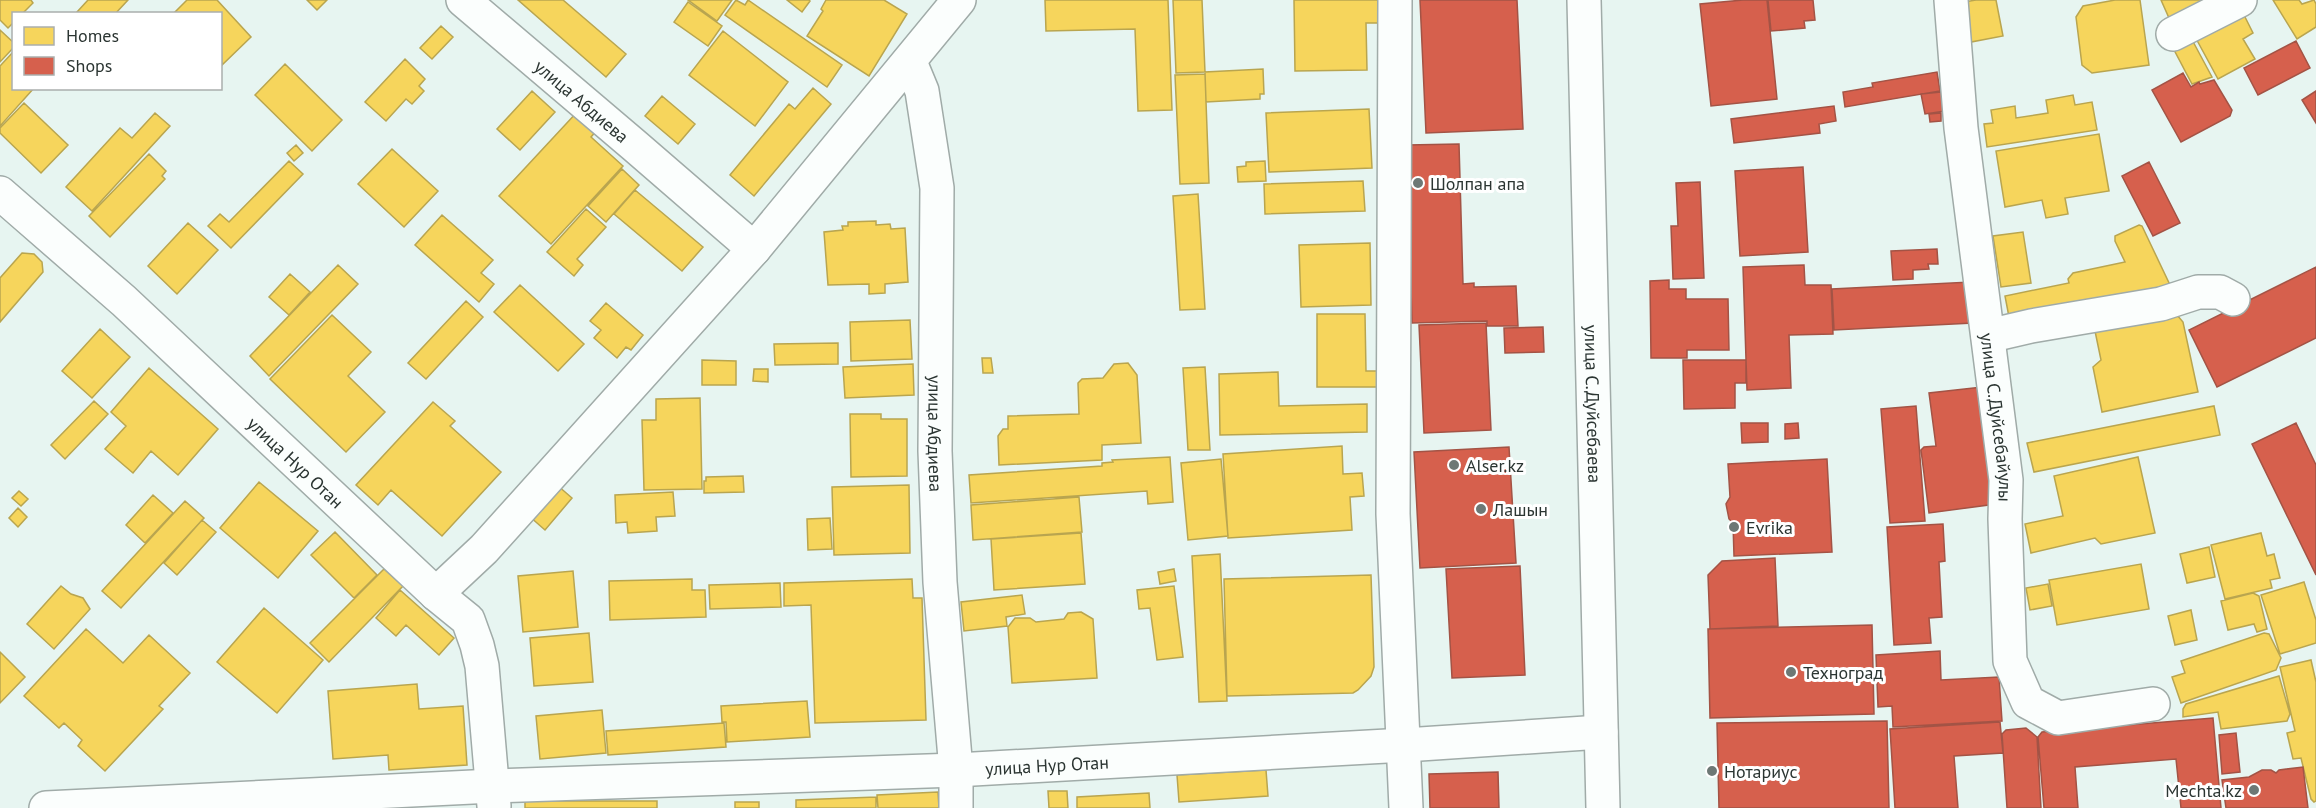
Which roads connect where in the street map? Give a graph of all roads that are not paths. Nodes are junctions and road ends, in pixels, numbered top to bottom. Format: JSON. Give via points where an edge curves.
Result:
{"nodes":[{"id":1,"x":463,"y":0,"type":"edge"},
{"id":2,"x":959,"y":0,"type":"edge"},
{"id":3,"x":1584,"y":0,"type":"edge"},
{"id":4,"x":1951,"y":0,"type":"edge"},
{"id":5,"x":2240,"y":0,"type":"edge"},
{"id":6,"x":1395,"y":5,"type":"edge"},
{"id":7,"x":2173,"y":34,"type":"dead end"},
{"id":8,"x":910,"y":62,"type":"junction"},
{"id":9,"x":0,"y":193,"type":"edge"},
{"id":10,"x":753,"y":249,"type":"junction"},
{"id":11,"x":2233,"y":299,"type":"dead end"},
{"id":12,"x":1988,"y":336,"type":"junction"},
{"id":13,"x":436,"y":594,"type":"junction"},
{"id":14,"x":2153,"y":704,"type":"dead end"},
{"id":15,"x":1601,"y":732,"type":"junction"},
{"id":16,"x":1405,"y":745,"type":"junction"},
{"id":17,"x":956,"y":770,"type":"junction"},
{"id":18,"x":494,"y":797,"type":"edge"},
{"id":19,"x":46,"y":808,"type":"edge"},
{"id":20,"x":956,"y":808,"type":"edge"},
{"id":21,"x":1406,"y":808,"type":"edge"},
{"id":22,"x":1603,"y":808,"type":"edge"}],
"edges":[{"from":1,"to":10,"type":"street","name":"улица Абдиева"},
{"from":2,"to":8,"type":"street"},
{"from":3,"to":15,"type":"street","name":"улица С.Дуйсебаева"},
{"from":4,"to":12,"type":"street","name":"улица С.Дуйсебайулы","via":[[1961,128]]},
{"from":5,"to":7,"type":"street"},
{"from":6,"to":16,"type":"street","via":[[1393,514]]},
{"from":8,"to":10,"type":"street"},
{"from":8,"to":17,"type":"street","name":"улица Абдиева","via":[[922,91],[937,188],[935,451],[939,558]]},
{"from":9,"to":13,"type":"street","name":"улица Нур Отан","via":[[124,301]]},
{"from":10,"to":13,"type":"street","via":[[484,549]]},
{"from":11,"to":12,"type":"street","via":[[2220,292],[2198,292],[2161,304]]},
{"from":12,"to":14,"type":"street","name":"улица С.Дуйсебайулы","via":[[2006,480],[2010,661],[2028,702],[2058,718]]},
{"from":13,"to":18,"type":"street","name":"улица Нур Отан","via":[[468,620],[477,645]]},
{"from":15,"to":16,"type":"street","name":"улица Нур Отан"},
{"from":15,"to":22,"type":"street","name":"улица С.Дуйсебаева"},
{"from":16,"to":17,"type":"street","name":"улица Нур Отан"},
{"from":16,"to":21,"type":"street"},
{"from":17,"to":18,"type":"street","name":"улица Нур Отан"},
{"from":17,"to":20,"type":"street","name":"улица Абдиева"},
{"from":18,"to":19,"type":"street","name":"улица Нур Отан"}]}
